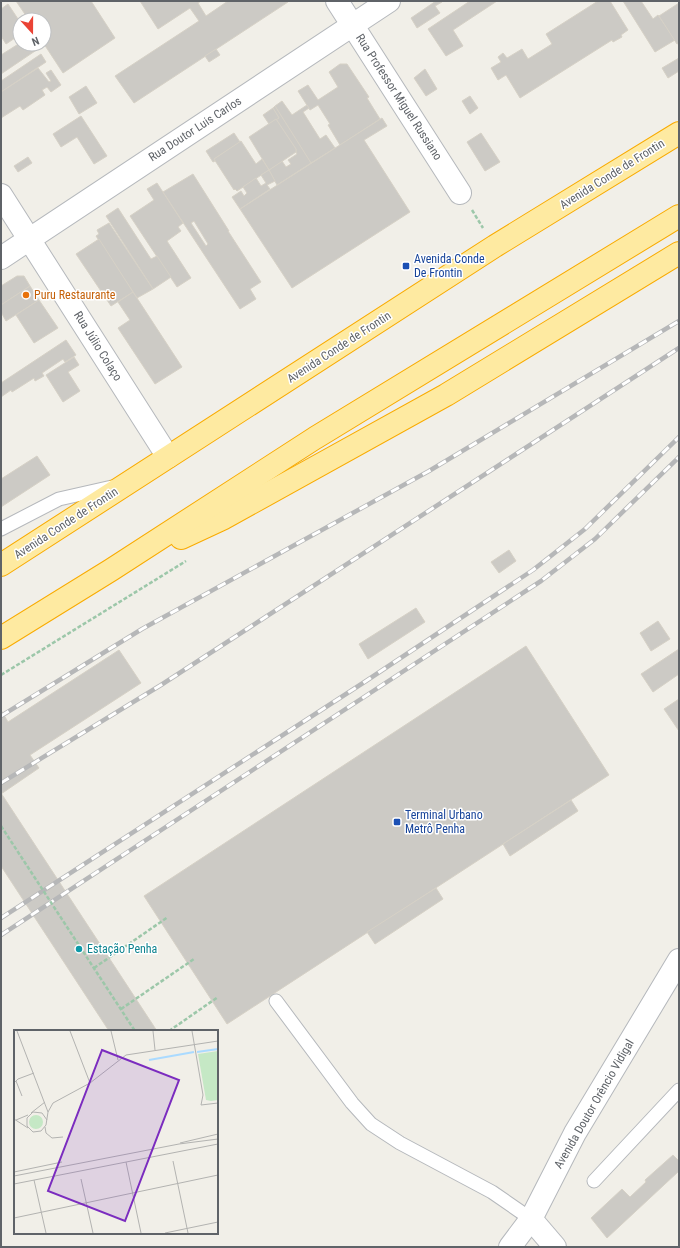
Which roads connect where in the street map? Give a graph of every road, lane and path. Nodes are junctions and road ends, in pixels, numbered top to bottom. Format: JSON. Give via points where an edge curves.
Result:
{"nodes":[{"id":1,"x":337,"y":1,"type":"edge"},
{"id":2,"x":389,"y":1,"type":"edge"},
{"id":3,"x":353,"y":25,"type":"junction"},
{"id":4,"x":679,"y":133,"type":"edge"},
{"id":5,"x":460,"y":193,"type":"joint"},
{"id":6,"x":1,"y":195,"type":"edge"},
{"id":7,"x":679,"y":216,"type":"edge"},
{"id":8,"x":30,"y":239,"type":"junction"},
{"id":9,"x":495,"y":246,"type":"junction"},
{"id":10,"x":679,"y":253,"type":"edge"},
{"id":11,"x":1,"y":258,"type":"edge"},
{"id":12,"x":168,"y":458,"type":"junction"},
{"id":13,"x":126,"y":484,"type":"junction"},
{"id":14,"x":1,"y":529,"type":"edge"},
{"id":15,"x":1,"y":565,"type":"edge"},
{"id":16,"x":111,"y":570,"type":"junction"},
{"id":17,"x":1,"y":638,"type":"edge"},
{"id":18,"x":1,"y":826,"type":"edge"},
{"id":19,"x":168,"y":917,"type":"dead end"},
{"id":20,"x":194,"y":959,"type":"dead end"},
{"id":21,"x":679,"y":960,"type":"edge"},
{"id":22,"x":94,"y":968,"type":"junction"},
{"id":23,"x":218,"y":997,"type":"dead end"},
{"id":24,"x":276,"y":1001,"type":"dead end"},
{"id":25,"x":120,"y":1009,"type":"junction"},
{"id":26,"x":134,"y":1030,"type":"edge"},
{"id":27,"x":170,"y":1030,"type":"edge"},
{"id":28,"x":679,"y":1090,"type":"edge"},
{"id":29,"x":594,"y":1181,"type":"dead end"},
{"id":30,"x":530,"y":1219,"type":"junction"},
{"id":31,"x":510,"y":1247,"type":"edge"},
{"id":32,"x":555,"y":1247,"type":"edge"}],
"edges":[{"from":1,"to":3,"type":"street","name":"Rua Professor Miguel Russiano"},
{"from":2,"to":3,"type":"street","name":"Rua Doutor Luis Carlos"},
{"from":3,"to":5,"type":"street","name":"Rua Professor Miguel Russiano"},
{"from":3,"to":8,"type":"street","name":"Rua Doutor Luis Carlos"},
{"from":4,"to":9,"type":"highway","name":"Avenida Conde de Frontin"},
{"from":5,"to":9,"type":"path"},
{"from":6,"to":8,"type":"street","name":"Rua Júlio Colaço"},
{"from":7,"to":16,"type":"highway","via":[[315,438]]},
{"from":8,"to":11,"type":"street","name":"Rua Doutor Luis Carlos"},
{"from":8,"to":12,"type":"street","name":"Rua Júlio Colaço"},
{"from":9,"to":12,"type":"highway","name":"Avenida Conde de Frontin"},
{"from":10,"to":16,"type":"highway","via":[[446,395],[224,518]]},
{"from":12,"to":13,"type":"highway","name":"Avenida Conde de Frontin"},
{"from":13,"to":14,"type":"lane","via":[[59,499]]},
{"from":13,"to":15,"type":"highway","name":"Avenida Conde de Frontin"},
{"from":16,"to":17,"type":"highway"},
{"from":18,"to":22,"type":"path","bridge":true},
{"from":19,"to":22,"type":"path"},
{"from":20,"to":25,"type":"path"},
{"from":21,"to":30,"type":"street","name":"Avenida Doutor Orêncio Vidigal","via":[[576,1133]]},
{"from":22,"to":25,"type":"path","bridge":true},
{"from":23,"to":27,"type":"path"},
{"from":24,"to":30,"type":"lane","via":[[352,1103],[371,1124],[400,1143],[492,1192]]},
{"from":25,"to":26,"type":"path","bridge":true},
{"from":28,"to":29,"type":"lane"},
{"from":30,"to":31,"type":"street","name":"Avenida Doutor Orêncio Vidigal"},
{"from":30,"to":32,"type":"street"}]}
